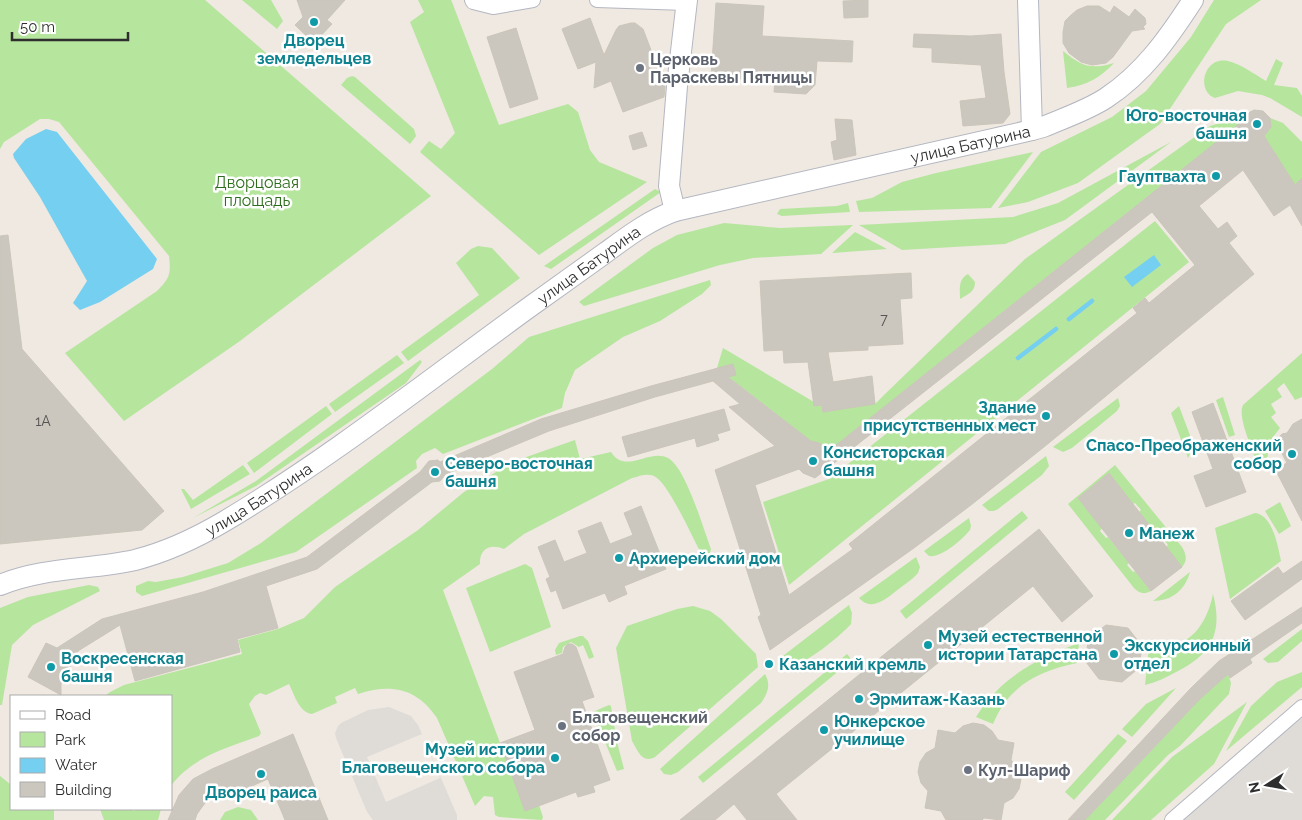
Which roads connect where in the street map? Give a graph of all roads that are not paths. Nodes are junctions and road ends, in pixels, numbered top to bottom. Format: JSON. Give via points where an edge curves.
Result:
{"nodes":[{"id":1,"x":472,"y":0,"type":"edge"},
{"id":2,"x":533,"y":0,"type":"edge"},
{"id":3,"x":597,"y":0,"type":"edge"},
{"id":4,"x":1028,"y":0,"type":"edge"},
{"id":5,"x":1039,"y":0,"type":"edge"},
{"id":6,"x":1193,"y":0,"type":"edge"},
{"id":7,"x":686,"y":2,"type":"edge"},
{"id":8,"x":1038,"y":128,"type":"junction"},
{"id":9,"x":675,"y":210,"type":"junction"},
{"id":10,"x":0,"y":585,"type":"edge"},
{"id":11,"x":1302,"y":708,"type":"edge"},
{"id":12,"x":1172,"y":820,"type":"edge"}],
"edges":[{"from":1,"to":2,"type":"street","via":[[493,7]]},
{"from":3,"to":7,"type":"street"},
{"from":4,"to":8,"type":"main road"},
{"from":5,"to":8,"type":"main road"},
{"from":6,"to":8,"type":"main road","name":"улица Батурина","via":[[1167,41],[1138,73],[1106,98]]},
{"from":7,"to":9,"type":"main road","via":[[669,186]]},
{"from":8,"to":9,"type":"main road","name":"улица Батурина"},
{"from":9,"to":10,"type":"main road","name":"улица Батурина","via":[[631,234],[376,421],[224,522],[195,537],[134,560],[37,574]]},
{"from":11,"to":12,"type":"street"}]}
